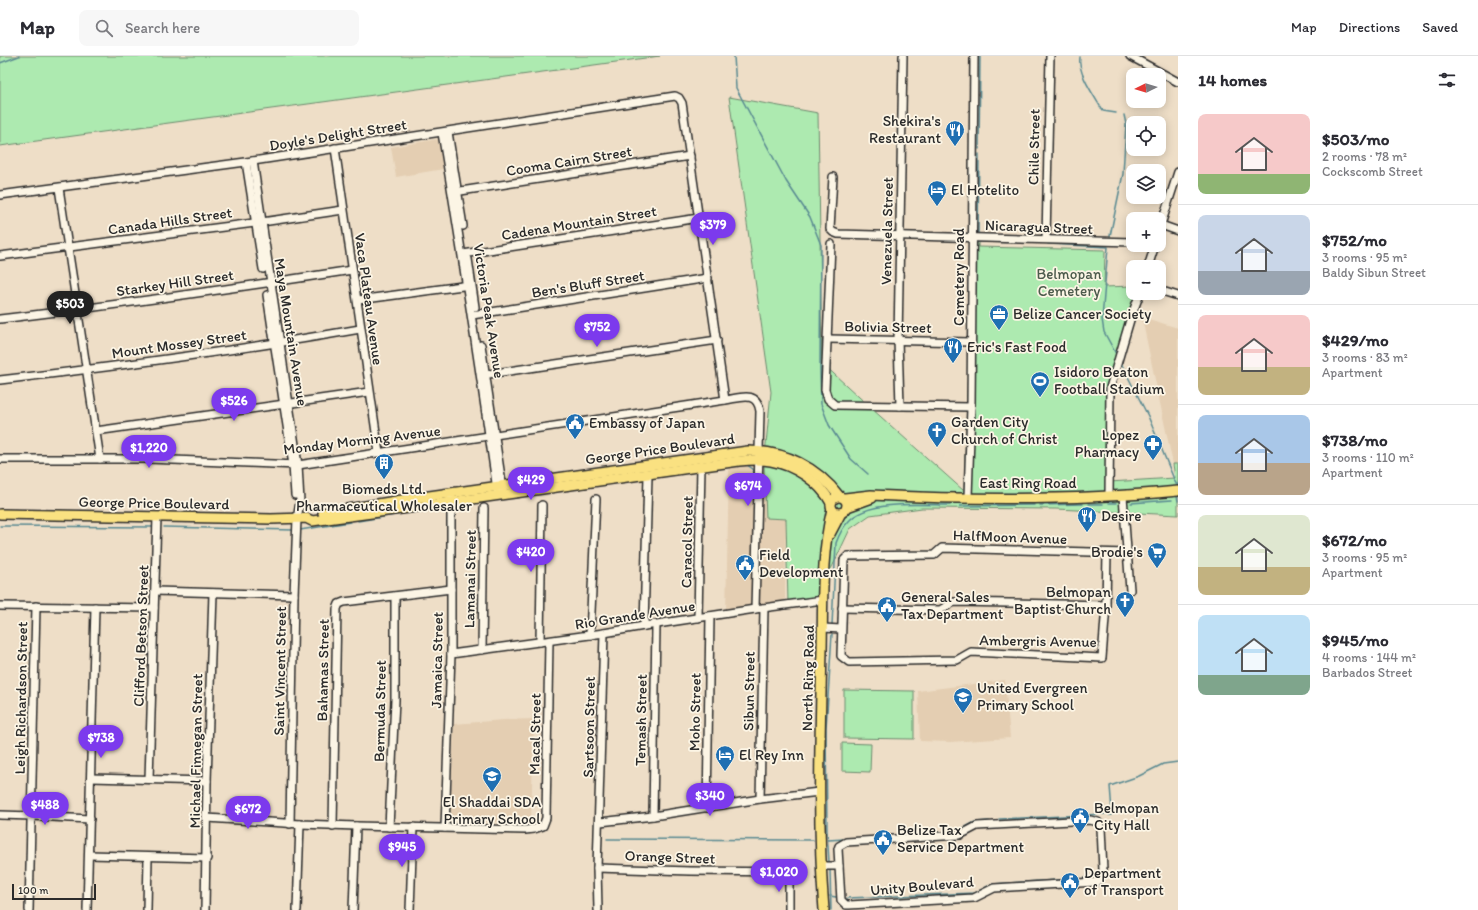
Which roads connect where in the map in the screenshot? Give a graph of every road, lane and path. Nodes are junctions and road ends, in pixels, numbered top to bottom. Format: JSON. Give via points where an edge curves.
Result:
{"nodes":[{"id":1,"x":903,"y":56,"type":"edge"},
{"id":2,"x":974,"y":56,"type":"edge"},
{"id":3,"x":1050,"y":56,"type":"edge"},
{"id":4,"x":1130,"y":56,"type":"edge"},
{"id":5,"x":1178,"y":82,"type":"edge"},
{"id":6,"x":445,"y":132,"type":"junction"},
{"id":7,"x":335,"y":148,"type":"junction"},
{"id":8,"x":690,"y":156,"type":"junction"},
{"id":9,"x":250,"y":162,"type":"junction"},
{"id":10,"x":1178,"y":172,"type":"edge"},
{"id":11,"x":833,"y":177,"type":"dead end"},
{"id":12,"x":59,"y":188,"type":"junction"},
{"id":13,"x":454,"y":192,"type":"junction"},
{"id":14,"x":0,"y":195,"type":"edge"},
{"id":15,"x":343,"y":210,"type":"junction"},
{"id":16,"x":1165,"y":212,"type":"edge"},
{"id":17,"x":699,"y":218,"type":"junction"},
{"id":18,"x":259,"y":222,"type":"junction"},
{"id":19,"x":1166,"y":229,"type":"edge"},
{"id":20,"x":1178,"y":230,"type":"edge"},
{"id":21,"x":900,"y":236,"type":"junction"},
{"id":22,"x":972,"y":238,"type":"junction"},
{"id":23,"x":1046,"y":239,"type":"junction"},
{"id":24,"x":1126,"y":242,"type":"edge"},
{"id":25,"x":831,"y":244,"type":"dead end"},
{"id":26,"x":67,"y":248,"type":"junction"},
{"id":27,"x":465,"y":253,"type":"junction"},
{"id":28,"x":0,"y":256,"type":"edge"},
{"id":29,"x":352,"y":270,"type":"junction"},
{"id":30,"x":708,"y":278,"type":"junction"},
{"id":31,"x":268,"y":283,"type":"junction"},
{"id":32,"x":469,"y":285,"type":"junction"},
{"id":33,"x":1166,"y":292,"type":"edge"},
{"id":34,"x":1178,"y":296,"type":"edge"},
{"id":35,"x":358,"y":300,"type":"junction"},
{"id":36,"x":1137,"y":300,"type":"edge"},
{"id":37,"x":78,"y":310,"type":"junction"},
{"id":38,"x":474,"y":314,"type":"junction"},
{"id":39,"x":0,"y":319,"type":"edge"},
{"id":40,"x":360,"y":329,"type":"junction"},
{"id":41,"x":828,"y":339,"type":"junction"},
{"id":42,"x":717,"y":340,"type":"junction"},
{"id":43,"x":898,"y":340,"type":"junction"},
{"id":44,"x":971,"y":342,"type":"junction"},
{"id":45,"x":278,"y":343,"type":"junction"},
{"id":46,"x":87,"y":370,"type":"junction"},
{"id":47,"x":483,"y":375,"type":"junction"},
{"id":48,"x":0,"y":380,"type":"edge"},
{"id":49,"x":369,"y":392,"type":"junction"},
{"id":50,"x":725,"y":400,"type":"junction"},
{"id":51,"x":286,"y":405,"type":"junction"},
{"id":52,"x":900,"y":406,"type":"junction"},
{"id":53,"x":971,"y":407,"type":"junction"},
{"id":54,"x":96,"y":431,"type":"junction"},
{"id":55,"x":492,"y":436,"type":"junction"},
{"id":56,"x":379,"y":453,"type":"junction"},
{"id":57,"x":759,"y":456,"type":"junction"},
{"id":58,"x":0,"y":459,"type":"edge"},
{"id":59,"x":100,"y":459,"type":"junction"},
{"id":60,"x":295,"y":465,"type":"junction"},
{"id":61,"x":702,"y":466,"type":"junction"},
{"id":62,"x":802,"y":469,"type":"junction"},
{"id":63,"x":607,"y":475,"type":"junction"},
{"id":64,"x":648,"y":475,"type":"dead end"},
{"id":65,"x":500,"y":491,"type":"junction"},
{"id":66,"x":1178,"y":491,"type":"edge"},
{"id":67,"x":1109,"y":496,"type":"junction"},
{"id":68,"x":1123,"y":496,"type":"junction"},
{"id":69,"x":450,"y":497,"type":"junction"},
{"id":70,"x":968,"y":497,"type":"junction"},
{"id":71,"x":596,"y":499,"type":"dead end"},
{"id":72,"x":843,"y":504,"type":"junction"},
{"id":73,"x":542,"y":505,"type":"dead end"},
{"id":74,"x":832,"y":506,"type":"junction"},
{"id":75,"x":484,"y":508,"type":"dead end"},
{"id":76,"x":0,"y":514,"type":"edge"},
{"id":77,"x":157,"y":517,"type":"junction"},
{"id":78,"x":297,"y":519,"type":"junction"},
{"id":79,"x":827,"y":543,"type":"junction"},
{"id":80,"x":1107,"y":553,"type":"junction"},
{"id":81,"x":1127,"y":553,"type":"junction"},
{"id":82,"x":451,"y":589,"type":"junction"},
{"id":83,"x":1130,"y":590,"type":"dead end"},
{"id":84,"x":155,"y":591,"type":"junction"},
{"id":85,"x":213,"y":593,"type":"junction"},
{"id":86,"x":294,"y":595,"type":"junction"},
{"id":87,"x":395,"y":596,"type":"junction"},
{"id":88,"x":823,"y":600,"type":"junction"},
{"id":89,"x":1106,"y":605,"type":"junction"},
{"id":90,"x":0,"y":606,"type":"edge"},
{"id":91,"x":36,"y":606,"type":"junction"},
{"id":92,"x":95,"y":607,"type":"junction"},
{"id":93,"x":154,"y":608,"type":"junction"},
{"id":94,"x":764,"y":608,"type":"junction"},
{"id":95,"x":842,"y":608,"type":"junction"},
{"id":96,"x":755,"y":609,"type":"junction"},
{"id":97,"x":710,"y":616,"type":"junction"},
{"id":98,"x":698,"y":618,"type":"junction"},
{"id":99,"x":656,"y":625,"type":"junction"},
{"id":100,"x":644,"y":626,"type":"junction"},
{"id":101,"x":823,"y":628,"type":"junction"},
{"id":102,"x":841,"y":629,"type":"junction"},
{"id":103,"x":604,"y":633,"type":"junction"},
{"id":104,"x":590,"y":635,"type":"junction"},
{"id":105,"x":549,"y":641,"type":"junction"},
{"id":106,"x":540,"y":642,"type":"junction"},
{"id":107,"x":482,"y":650,"type":"junction"},
{"id":108,"x":451,"y":654,"type":"junction"},
{"id":109,"x":91,"y":778,"type":"junction"},
{"id":110,"x":149,"y":780,"type":"junction"},
{"id":111,"x":207,"y":781,"type":"junction"},
{"id":112,"x":819,"y":792,"type":"junction"},
{"id":113,"x":760,"y":799,"type":"junction"},
{"id":114,"x":707,"y":808,"type":"junction"},
{"id":115,"x":0,"y":815,"type":"edge"},
{"id":116,"x":32,"y":816,"type":"junction"},
{"id":117,"x":653,"y":816,"type":"junction"},
{"id":118,"x":207,"y":818,"type":"junction"},
{"id":119,"x":90,"y":819,"type":"junction"},
{"id":120,"x":600,"y":822,"type":"junction"},
{"id":121,"x":290,"y":824,"type":"junction"},
{"id":122,"x":300,"y":824,"type":"junction"},
{"id":123,"x":333,"y":826,"type":"junction"},
{"id":124,"x":356,"y":826,"type":"junction"},
{"id":125,"x":389,"y":827,"type":"junction"},
{"id":126,"x":413,"y":827,"type":"junction"},
{"id":127,"x":444,"y":828,"type":"junction"},
{"id":128,"x":89,"y":855,"type":"junction"},
{"id":129,"x":148,"y":857,"type":"junction"},
{"id":130,"x":207,"y":858,"type":"junction"},
{"id":131,"x":821,"y":866,"type":"junction"},
{"id":132,"x":839,"y":866,"type":"junction"},
{"id":133,"x":598,"y":868,"type":"junction"},
{"id":134,"x":29,"y":910,"type":"edge"},
{"id":135,"x":87,"y":910,"type":"edge"},
{"id":136,"x":147,"y":910,"type":"edge"},
{"id":137,"x":205,"y":910,"type":"edge"},
{"id":138,"x":297,"y":910,"type":"edge"},
{"id":139,"x":353,"y":910,"type":"edge"},
{"id":140,"x":410,"y":910,"type":"edge"},
{"id":141,"x":598,"y":910,"type":"edge"},
{"id":142,"x":788,"y":910,"type":"edge"},
{"id":143,"x":824,"y":910,"type":"edge"}],
"edges":[{"from":1,"to":21,"type":"street","name":"Venezuela Street"},
{"from":2,"to":22,"type":"street","name":"Cemetery Road"},
{"from":3,"to":23,"type":"street","name":"Chile Street"},
{"from":4,"to":5,"type":"street"},
{"from":6,"to":7,"type":"street","name":"Doyle's Delight Street"},
{"from":6,"to":8,"type":"street","name":"Doyle's Delight Street","via":[[675,96],[682,103]]},
{"from":6,"to":13,"type":"street","name":"Victoria Peak Avenue"},
{"from":7,"to":9,"type":"street","name":"Doyle's Delight Street"},
{"from":7,"to":15,"type":"street","name":"Vaca Plateau Avenue"},
{"from":8,"to":13,"type":"street","name":"Cooma Cairn Street"},
{"from":8,"to":17,"type":"street"},
{"from":9,"to":12,"type":"street","name":"Doyle's Delight Street"},
{"from":9,"to":18,"type":"street","name":"Maya Mountain Avenue"},
{"from":10,"to":16,"type":"street"},
{"from":11,"to":21,"type":"street","name":"Nicaragua Street","via":[[830,229],[833,232]]},
{"from":12,"to":14,"type":"street","name":"Doyle's Delight Street"},
{"from":12,"to":26,"type":"street"},
{"from":13,"to":27,"type":"street","name":"Victoria Peak Avenue"},
{"from":15,"to":18,"type":"street","name":"Canada Hills Street"},
{"from":15,"to":29,"type":"street","name":"Vaca Plateau Avenue"},
{"from":17,"to":27,"type":"street","name":"Cadena Mountain Street"},
{"from":17,"to":30,"type":"street"},
{"from":18,"to":26,"type":"street","name":"Canada Hills Street"},
{"from":18,"to":31,"type":"street","name":"Maya Mountain Avenue"},
{"from":19,"to":20,"type":"street"},
{"from":21,"to":22,"type":"street","name":"Nicaragua Street"},
{"from":21,"to":43,"type":"street","name":"Venezuela Street"},
{"from":22,"to":23,"type":"street","name":"Nicaragua Street"},
{"from":22,"to":44,"type":"street","name":"Cemetery Road"},
{"from":23,"to":24,"type":"street","name":"Nicaragua Street"},
{"from":25,"to":41,"type":"street"},
{"from":26,"to":28,"type":"street","name":"Canada Hills Street"},
{"from":26,"to":37,"type":"street"},
{"from":27,"to":32,"type":"street","name":"Victoria Peak Avenue"},
{"from":29,"to":31,"type":"street","name":"Starkey Hill Street"},
{"from":29,"to":35,"type":"street","name":"Vaca Plateau Avenue"},
{"from":30,"to":38,"type":"street","name":"Ben's Bluff Street"},
{"from":30,"to":42,"type":"street"},
{"from":31,"to":37,"type":"street","name":"Starkey Hill Street"},
{"from":31,"to":45,"type":"street","name":"Maya Mountain Avenue"},
{"from":32,"to":35,"type":"street"},
{"from":32,"to":38,"type":"street","name":"Victoria Peak Avenue"},
{"from":33,"to":34,"type":"street"},
{"from":35,"to":40,"type":"street","name":"Vaca Plateau Avenue"},
{"from":36,"to":67,"type":"street","via":[[1110,388]]},
{"from":37,"to":39,"type":"street","name":"Starkey Hill Street"},
{"from":37,"to":46,"type":"street"},
{"from":38,"to":47,"type":"street","name":"Victoria Peak Avenue"},
{"from":40,"to":45,"type":"street","name":"Mount Mossey Street"},
{"from":40,"to":49,"type":"street","name":"Vaca Plateau Avenue"},
{"from":41,"to":43,"type":"street","name":"Bolivia Street"},
{"from":41,"to":52,"type":"street","via":[[825,390],[828,399],[835,405]]},
{"from":42,"to":47,"type":"street"},
{"from":42,"to":50,"type":"street"},
{"from":43,"to":44,"type":"street","name":"Bolivia Street"},
{"from":43,"to":52,"type":"street","name":"Venezuela Street"},
{"from":44,"to":53,"type":"street","name":"Cemetery Road"},
{"from":45,"to":46,"type":"street","name":"Mount Mossey Street"},
{"from":45,"to":51,"type":"street","name":"Maya Mountain Avenue"},
{"from":46,"to":48,"type":"street","name":"Mount Mossey Street"},
{"from":46,"to":54,"type":"street"},
{"from":47,"to":55,"type":"street","name":"Victoria Peak Avenue"},
{"from":49,"to":51,"type":"street"},
{"from":49,"to":56,"type":"street","name":"Vaca Plateau Avenue"},
{"from":50,"to":55,"type":"street","name":"Monday Morning Avenue"},
{"from":50,"to":57,"type":"street","name":"Monday Morning Avenue","via":[[754,397],[759,404]]},
{"from":51,"to":54,"type":"street"},
{"from":51,"to":60,"type":"street","name":"Maya Mountain Avenue"},
{"from":52,"to":53,"type":"street"},
{"from":53,"to":70,"type":"street","name":"Cemetery Road"},
{"from":54,"to":59,"type":"street"},
{"from":55,"to":56,"type":"street","name":"Monday Morning Avenue"},
{"from":55,"to":65,"type":"street","name":"Victoria Peak Avenue"},
{"from":56,"to":60,"type":"street","name":"Monday Morning Avenue"},
{"from":57,"to":61,"type":"main road","name":"George Price Boulevard"},
{"from":57,"to":62,"type":"main road","name":"George Price Boulevard"},
{"from":57,"to":63,"type":"main road","name":"George Price Boulevard","via":[[740,452]]},
{"from":57,"to":96,"type":"street"},
{"from":58,"to":59,"type":"street","name":"Monday Morning Avenue"},
{"from":59,"to":60,"type":"street","name":"Monday Morning Avenue"},
{"from":60,"to":78,"type":"street","name":"Maya Mountain Avenue","via":[[300,502]]},
{"from":61,"to":63,"type":"main road","name":"George Price Boulevard"},
{"from":61,"to":98,"type":"street","name":"Caracol Street"},
{"from":62,"to":72,"type":"main road","name":"George Price Boulevard","via":[[825,481]]},
{"from":62,"to":74,"type":"main road","name":"George Price Boulevard","via":[[826,494]]},
{"from":63,"to":65,"type":"main road","name":"George Price Boulevard"},
{"from":64,"to":100,"type":"street"},
{"from":65,"to":69,"type":"main road","name":"George Price Boulevard"},
{"from":66,"to":68,"type":"main road","name":"East Ring Road"},
{"from":67,"to":68,"type":"main road","name":"East Ring Road"},
{"from":67,"to":70,"type":"main road","name":"East Ring Road"},
{"from":68,"to":81,"type":"street"},
{"from":69,"to":78,"type":"main road","name":"George Price Boulevard","via":[[312,521],[306,518]]},
{"from":69,"to":82,"type":"street","name":"Jamaica Street"},
{"from":70,"to":72,"type":"main road","name":"East Ring Road","via":[[878,496]]},
{"from":71,"to":104,"type":"street"},
{"from":72,"to":74,"type":"main road","via":[[836,512]]},
{"from":72,"to":74,"type":"main road","via":[[834,498]]},
{"from":72,"to":79,"type":"main road","name":"North Ring Road"},
{"from":73,"to":106,"type":"street"},
{"from":74,"to":79,"type":"main road","name":"North Ring Road"},
{"from":75,"to":107,"type":"street","name":"Lamanai Street"},
{"from":76,"to":77,"type":"main road","name":"George Price Boulevard"},
{"from":77,"to":78,"type":"main road","name":"George Price Boulevard"},
{"from":77,"to":84,"type":"street","name":"Clifford Betson Street"},
{"from":78,"to":86,"type":"street","name":"Saint Vincent Street"},
{"from":79,"to":88,"type":"main road","name":"North Ring Road"},
{"from":80,"to":81,"type":"street","name":"HalfMoon Avenue"},
{"from":80,"to":89,"type":"street","name":"Ambergris Avenue"},
{"from":80,"to":95,"type":"street","name":"HalfMoon Avenue","via":[[942,548],[934,556],[848,556],[844,560]]},
{"from":81,"to":83,"type":"street"},
{"from":82,"to":87,"type":"street","name":"Bahamas Street"},
{"from":82,"to":108,"type":"street","name":"Jamaica Street"},
{"from":84,"to":85,"type":"street"},
{"from":84,"to":93,"type":"street","name":"Clifford Betson Street"},
{"from":85,"to":86,"type":"street"},
{"from":85,"to":111,"type":"street","name":"Michael Finnegan Street"},
{"from":86,"to":121,"type":"street","name":"Saint Vincent Street"},
{"from":87,"to":123,"type":"street","name":"Bahamas Street","via":[[344,602],[337,609]]},
{"from":87,"to":125,"type":"street","name":"Bermuda Street","via":[[395,700]]},
{"from":88,"to":94,"type":"street","name":"Rio Grande Avenue"},
{"from":88,"to":101,"type":"main road","name":"North Ring Road"},
{"from":89,"to":95,"type":"street","via":[[954,602],[940,610]]},
{"from":89,"to":102,"type":"street","name":"Ambergris Avenue","via":[[1102,658],[971,652],[957,660],[848,662],[841,656]]},
{"from":90,"to":91,"type":"street"},
{"from":91,"to":92,"type":"street"},
{"from":91,"to":116,"type":"street","name":"Leigh Richardson Street"},
{"from":92,"to":93,"type":"street"},
{"from":92,"to":109,"type":"street"},
{"from":93,"to":110,"type":"street","name":"Clifford Betson Street"},
{"from":94,"to":96,"type":"street","name":"Rio Grande Avenue"},
{"from":94,"to":113,"type":"street","name":"Sibun Street"},
{"from":95,"to":102,"type":"street"},
{"from":96,"to":97,"type":"street","name":"Rio Grande Avenue"},
{"from":97,"to":98,"type":"street","name":"Rio Grande Avenue"},
{"from":97,"to":114,"type":"street","name":"Moho Street"},
{"from":98,"to":99,"type":"street","name":"Rio Grande Avenue"},
{"from":99,"to":100,"type":"street","name":"Rio Grande Avenue"},
{"from":99,"to":117,"type":"street","name":"Temash Street"},
{"from":100,"to":103,"type":"street","name":"Rio Grande Avenue"},
{"from":101,"to":102,"type":"street"},
{"from":101,"to":112,"type":"main road","name":"North Ring Road"},
{"from":103,"to":104,"type":"street","name":"Rio Grande Avenue"},
{"from":103,"to":120,"type":"street","name":"Sartsoon Street"},
{"from":104,"to":105,"type":"street","name":"Rio Grande Avenue"},
{"from":105,"to":106,"type":"street","name":"Rio Grande Avenue"},
{"from":105,"to":127,"type":"street","name":"Macal Street","via":[[546,818],[542,826],[525,830]]},
{"from":106,"to":107,"type":"street","name":"Rio Grande Avenue"},
{"from":107,"to":108,"type":"street","name":"Rio Grande Avenue"},
{"from":108,"to":127,"type":"street","name":"Jamaica Street"},
{"from":109,"to":110,"type":"street"},
{"from":109,"to":119,"type":"street"},
{"from":110,"to":111,"type":"street"},
{"from":111,"to":118,"type":"street","name":"Michael Finnegan Street"},
{"from":112,"to":113,"type":"street"},
{"from":112,"to":131,"type":"main road","name":"North Ring Road"},
{"from":113,"to":114,"type":"street"},
{"from":114,"to":117,"type":"street"},
{"from":115,"to":116,"type":"street"},
{"from":116,"to":119,"type":"street"},
{"from":116,"to":134,"type":"street","name":"Leigh Richardson Street"},
{"from":117,"to":120,"type":"street"},
{"from":118,"to":121,"type":"street"},
{"from":118,"to":130,"type":"street","name":"Michael Finnegan Street"},
{"from":119,"to":128,"type":"street"},
{"from":120,"to":133,"type":"street","name":"Sartsoon Street"},
{"from":121,"to":122,"type":"street"},
{"from":122,"to":123,"type":"street"},
{"from":122,"to":138,"type":"street"},
{"from":123,"to":124,"type":"street"},
{"from":124,"to":125,"type":"street"},
{"from":124,"to":139,"type":"street"},
{"from":125,"to":126,"type":"street"},
{"from":126,"to":127,"type":"street"},
{"from":126,"to":140,"type":"street"},
{"from":128,"to":129,"type":"street"},
{"from":128,"to":135,"type":"street"},
{"from":129,"to":130,"type":"street"},
{"from":129,"to":136,"type":"street"},
{"from":130,"to":137,"type":"street","name":"Michael Finnegan Street"},
{"from":131,"to":132,"type":"street"},
{"from":131,"to":143,"type":"main road","name":"North Ring Road"},
{"from":132,"to":132,"type":"street","name":"Unity Boulevard","via":[[838,849],[846,842],[960,835],[977,826],[995,825],[1090,820],[1098,822],[1101,828],[1103,870],[1100,880],[1092,883],[994,888],[974,898],[846,905],[841,900]]},
{"from":133,"to":141,"type":"street","name":"Sartsoon Street"},
{"from":133,"to":142,"type":"street","name":"Orange Street","via":[[783,872],[789,876]]}]}
